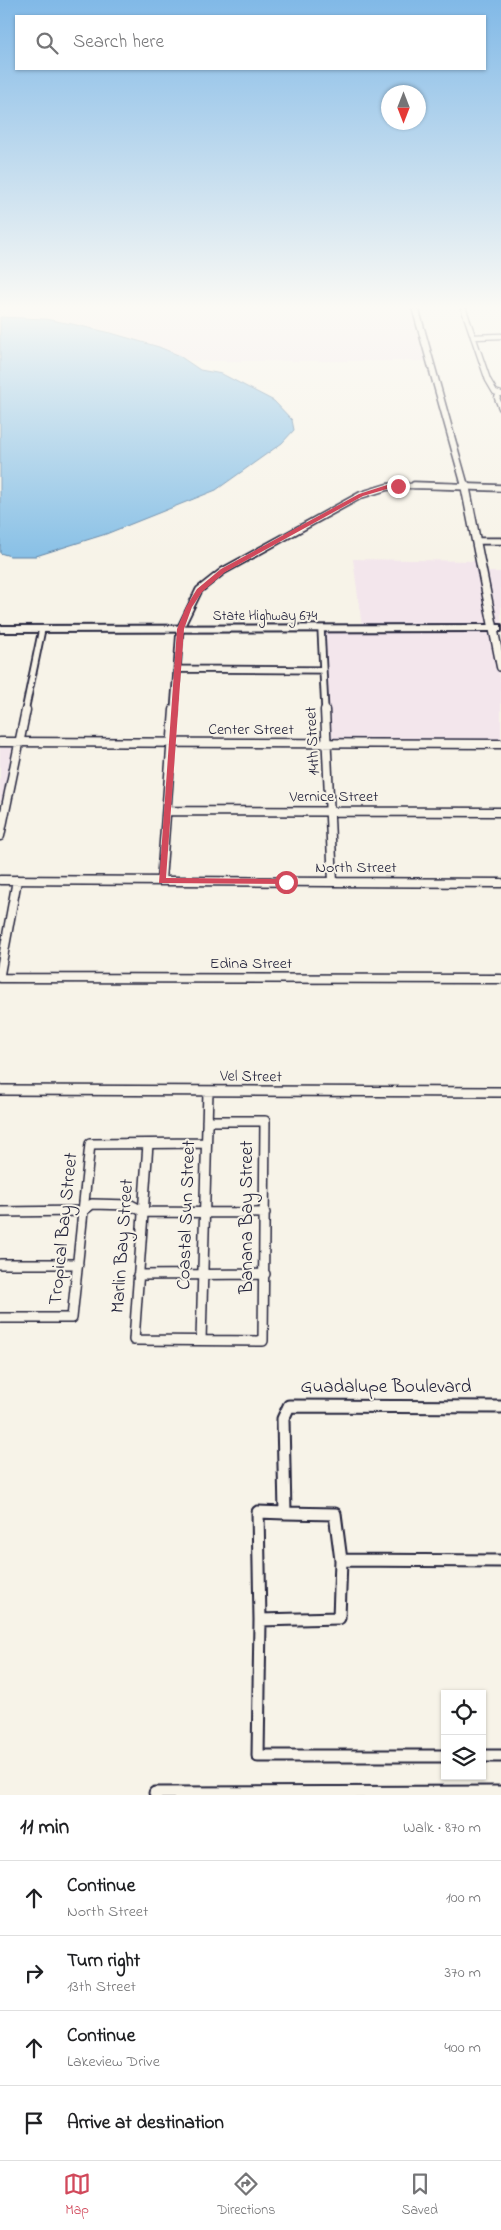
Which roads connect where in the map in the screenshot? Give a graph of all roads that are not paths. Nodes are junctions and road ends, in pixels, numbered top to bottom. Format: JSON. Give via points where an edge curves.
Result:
{"nodes":[{"id":1,"x":438,"y":391,"type":"edge"},
{"id":2,"x":500,"y":394,"type":"edge"},
{"id":3,"x":501,"y":408,"type":"edge"},
{"id":4,"x":465,"y":488,"type":"junction"},
{"id":5,"x":501,"y":488,"type":"edge"},
{"id":6,"x":476,"y":541,"type":"junction"},
{"id":7,"x":501,"y":541,"type":"edge"},
{"id":8,"x":497,"y":628,"type":"edge"},
{"id":9,"x":0,"y":629,"type":"edge"},
{"id":10,"x":42,"y":629,"type":"junction"},
{"id":11,"x":180,"y":629,"type":"junction"},
{"id":12,"x":321,"y":629,"type":"junction"},
{"id":13,"x":501,"y":666,"type":"edge"},
{"id":14,"x":178,"y":669,"type":"junction"},
{"id":15,"x":323,"y":670,"type":"junction"},
{"id":16,"x":0,"y":742,"type":"edge"},
{"id":17,"x":17,"y":742,"type":"junction"},
{"id":18,"x":173,"y":744,"type":"junction"},
{"id":19,"x":326,"y":744,"type":"junction"},
{"id":20,"x":501,"y":744,"type":"edge"},
{"id":21,"x":167,"y":811,"type":"junction"},
{"id":22,"x":330,"y":811,"type":"junction"},
{"id":23,"x":501,"y":812,"type":"edge"},
{"id":24,"x":0,"y":836,"type":"edge"},
{"id":25,"x":0,"y":880,"type":"edge"},
{"id":26,"x":17,"y":880,"type":"junction"},
{"id":27,"x":161,"y":881,"type":"junction"},
{"id":28,"x":333,"y":882,"type":"junction"},
{"id":29,"x":501,"y":883,"type":"edge"},
{"id":30,"x":0,"y":974,"type":"edge"},
{"id":31,"x":0,"y":978,"type":"edge"},
{"id":32,"x":501,"y":979,"type":"edge"},
{"id":33,"x":0,"y":1090,"type":"edge"},
{"id":34,"x":208,"y":1091,"type":"junction"},
{"id":35,"x":501,"y":1092,"type":"edge"},
{"id":36,"x":207,"y":1121,"type":"junction"},
{"id":37,"x":206,"y":1143,"type":"junction"},
{"id":38,"x":148,"y":1144,"type":"junction"},
{"id":39,"x":83,"y":1211,"type":"junction"},
{"id":40,"x":0,"y":1212,"type":"edge"},
{"id":41,"x":144,"y":1212,"type":"junction"},
{"id":42,"x":205,"y":1212,"type":"junction"},
{"id":43,"x":265,"y":1213,"type":"junction"},
{"id":44,"x":0,"y":1264,"type":"edge"},
{"id":45,"x":78,"y":1264,"type":"junction"},
{"id":46,"x":265,"y":1274,"type":"junction"},
{"id":47,"x":138,"y":1275,"type":"junction"},
{"id":48,"x":202,"y":1275,"type":"junction"},
{"id":49,"x":0,"y":1318,"type":"edge"},
{"id":50,"x":201,"y":1340,"type":"junction"},
{"id":51,"x":501,"y":1407,"type":"edge"},
{"id":52,"x":284,"y":1513,"type":"junction"},
{"id":53,"x":341,"y":1560,"type":"junction"},
{"id":54,"x":501,"y":1561,"type":"edge"},
{"id":55,"x":260,"y":1620,"type":"junction"},
{"id":56,"x":441,"y":1756,"type":"edge"},
{"id":57,"x":486,"y":1756,"type":"edge"},
{"id":58,"x":501,"y":1756,"type":"edge"},
{"id":59,"x":501,"y":1792,"type":"edge"},
{"id":60,"x":155,"y":1793,"type":"dead end"}],
"edges":[{"from":1,"to":4,"type":"street"},
{"from":2,"to":3,"type":"street","via":[[497,398]]},
{"from":4,"to":5,"type":"street"},
{"from":4,"to":6,"type":"street"},
{"from":4,"to":11,"type":"street","via":[[407,485],[361,495],[223,571],[199,590]]},
{"from":6,"to":7,"type":"street"},
{"from":6,"to":8,"type":"street"},
{"from":8,"to":12,"type":"main road","name":"State Highway 674"},
{"from":8,"to":13,"type":"street"},
{"from":9,"to":10,"type":"main road","name":"State Highway 674"},
{"from":10,"to":11,"type":"main road","name":"State Highway 674"},
{"from":10,"to":17,"type":"street"},
{"from":11,"to":12,"type":"main road","name":"State Highway 674"},
{"from":11,"to":14,"type":"street"},
{"from":12,"to":15,"type":"street","name":"14th Street"},
{"from":14,"to":15,"type":"street"},
{"from":14,"to":18,"type":"street"},
{"from":15,"to":19,"type":"street","name":"14th Street"},
{"from":16,"to":17,"type":"street","name":"Center Street"},
{"from":17,"to":18,"type":"street","name":"Center Street"},
{"from":17,"to":24,"type":"street"},
{"from":18,"to":19,"type":"street","name":"Center Street"},
{"from":18,"to":21,"type":"street"},
{"from":19,"to":20,"type":"street","name":"Center Street"},
{"from":19,"to":22,"type":"street","name":"14th Street"},
{"from":21,"to":22,"type":"street","name":"Vernice Street"},
{"from":21,"to":27,"type":"street"},
{"from":22,"to":23,"type":"street","name":"Vernice Street"},
{"from":22,"to":28,"type":"street","name":"14th Street"},
{"from":25,"to":26,"type":"street","name":"North Street"},
{"from":26,"to":27,"type":"street","name":"North Street"},
{"from":26,"to":30,"type":"street"},
{"from":27,"to":28,"type":"street","name":"North Street"},
{"from":28,"to":29,"type":"street","name":"North Street"},
{"from":31,"to":32,"type":"street","name":"Edina Street"},
{"from":33,"to":34,"type":"street","name":"Vel Street"},
{"from":34,"to":35,"type":"street","name":"Vel Street"},
{"from":34,"to":36,"type":"street","name":"Coastal Sun Street"},
{"from":36,"to":37,"type":"street","name":"Coastal Sun Street"},
{"from":36,"to":43,"type":"street","name":"Banana Bay Street","via":[[265,1121]]},
{"from":37,"to":38,"type":"street"},
{"from":37,"to":42,"type":"street","name":"Coastal Sun Street"},
{"from":38,"to":39,"type":"street","name":"Tropical Bay Street","via":[[90,1144]]},
{"from":38,"to":41,"type":"street","name":"Marlin Bay Street"},
{"from":39,"to":40,"type":"street"},
{"from":39,"to":41,"type":"street","via":[[92,1204],[122,1204]]},
{"from":39,"to":45,"type":"street","name":"Tropical Bay Street"},
{"from":41,"to":42,"type":"street"},
{"from":41,"to":47,"type":"street","name":"Marlin Bay Street"},
{"from":42,"to":43,"type":"street"},
{"from":42,"to":48,"type":"street","name":"Coastal Sun Street"},
{"from":43,"to":46,"type":"street","name":"Banana Bay Street"},
{"from":44,"to":45,"type":"street"},
{"from":45,"to":49,"type":"street","name":"Tropical Bay Street","via":[[72,1318]]},
{"from":46,"to":48,"type":"street"},
{"from":46,"to":50,"type":"street","name":"Banana Bay Street","via":[[263,1341]]},
{"from":47,"to":48,"type":"street"},
{"from":47,"to":50,"type":"street","name":"Marlin Bay Street","via":[[134,1340]]},
{"from":48,"to":50,"type":"street","name":"Coastal Sun Street"},
{"from":51,"to":52,"type":"street","name":"Guadalupe Boulevard","via":[[289,1406],[283,1419]]},
{"from":52,"to":53,"type":"street","via":[[335,1514]]},
{"from":52,"to":55,"type":"street","via":[[258,1512]]},
{"from":53,"to":54,"type":"street"},
{"from":53,"to":55,"type":"street","via":[[339,1618]]},
{"from":55,"to":56,"type":"street","via":[[258,1756]]},
{"from":57,"to":58,"type":"street"},
{"from":59,"to":60,"type":"street"}]}
